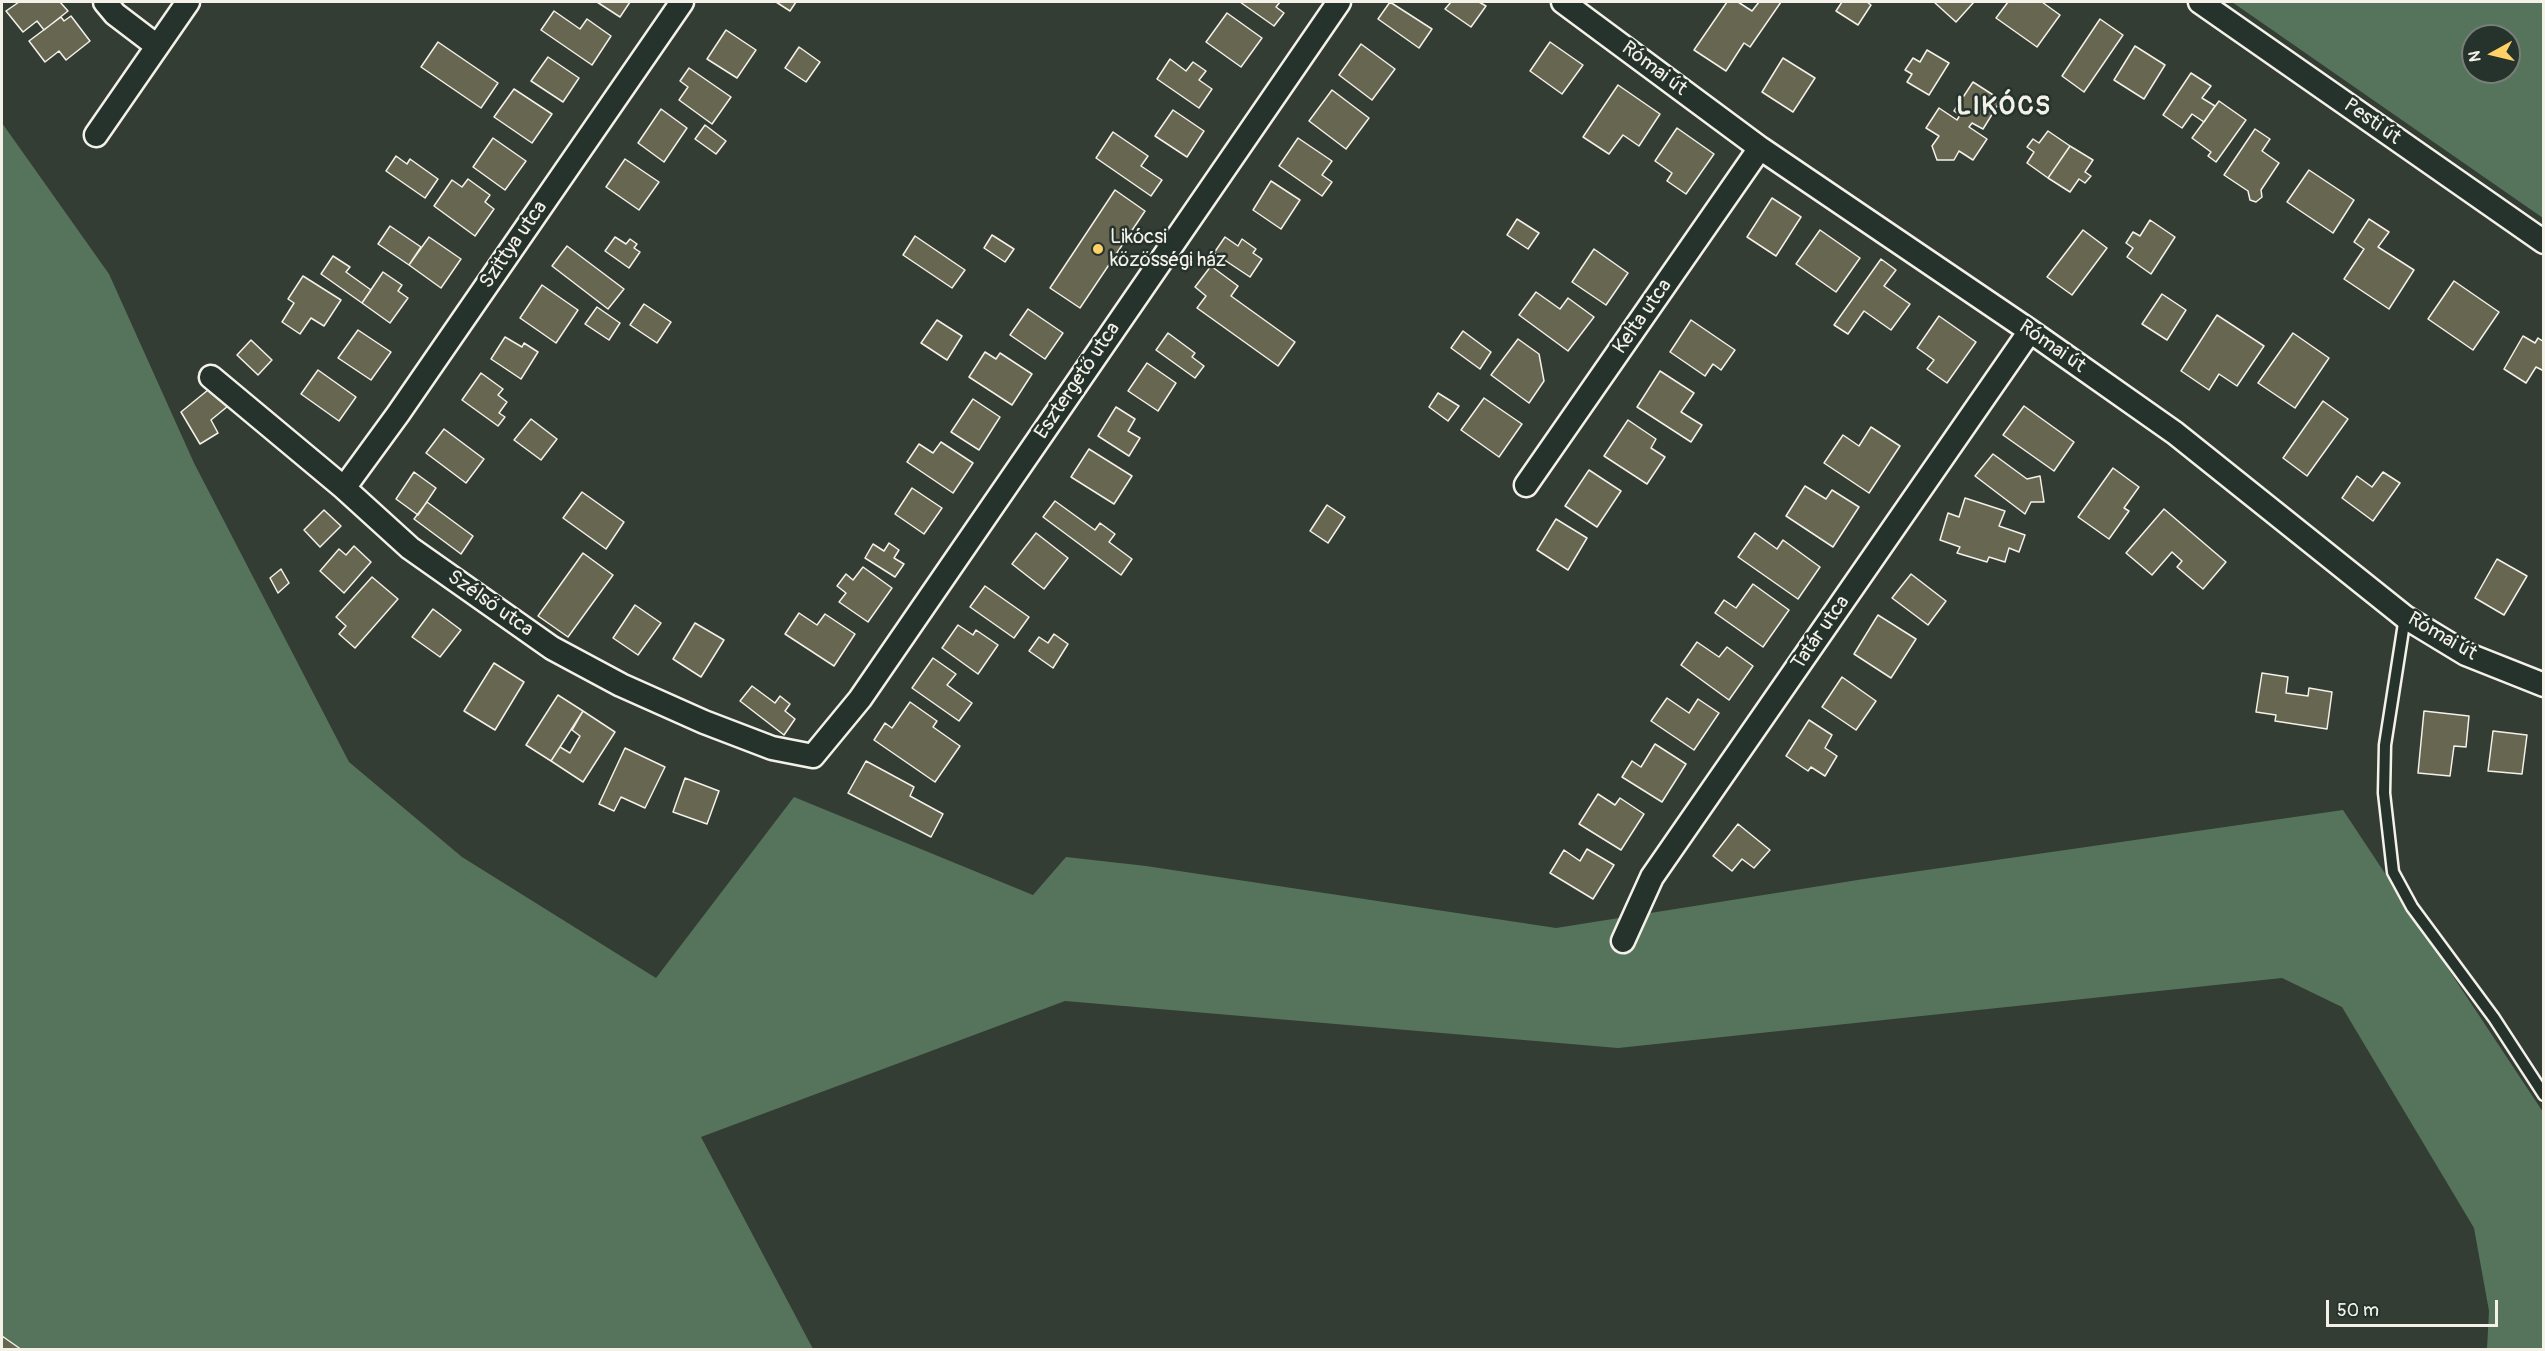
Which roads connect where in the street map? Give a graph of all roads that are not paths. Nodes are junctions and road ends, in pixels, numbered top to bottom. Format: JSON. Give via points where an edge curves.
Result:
{"nodes":[{"id":1,"x":105,"y":2,"type":"edge"},
{"id":2,"x":188,"y":2,"type":"edge"},
{"id":3,"x":682,"y":2,"type":"edge"},
{"id":4,"x":1339,"y":2,"type":"edge"},
{"id":5,"x":1563,"y":2,"type":"edge"},
{"id":6,"x":2200,"y":2,"type":"edge"},
{"id":7,"x":157,"y":46,"type":"junction"},
{"id":8,"x":96,"y":135,"type":"dead end"},
{"id":9,"x":1760,"y":148,"type":"junction"},
{"id":10,"x":2544,"y":242,"type":"edge"},
{"id":11,"x":2031,"y":331,"type":"junction"},
{"id":12,"x":211,"y":377,"type":"dead end"},
{"id":13,"x":1526,"y":485,"type":"dead end"},
{"id":14,"x":344,"y":488,"type":"junction"},
{"id":15,"x":2405,"y":617,"type":"junction"},
{"id":16,"x":2544,"y":685,"type":"edge"},
{"id":17,"x":813,"y":756,"type":"joint"},
{"id":18,"x":1623,"y":941,"type":"dead end"},
{"id":19,"x":2544,"y":1095,"type":"edge"}],
"edges":[{"from":1,"to":7,"type":"street"},
{"from":2,"to":7,"type":"street"},
{"from":3,"to":14,"type":"street","name":"Szittya utca"},
{"from":4,"to":17,"type":"street","name":"Esztergető utca","via":[[860,699]]},
{"from":5,"to":9,"type":"street","name":"Római út"},
{"from":6,"to":10,"type":"street","name":"Pesti út"},
{"from":7,"to":8,"type":"street"},
{"from":9,"to":11,"type":"street","name":"Római út"},
{"from":9,"to":13,"type":"street","name":"Kelta utca"},
{"from":11,"to":15,"type":"street","name":"Római út","via":[[2175,433]]},
{"from":11,"to":18,"type":"street","name":"Tatár utca","via":[[1652,877]]},
{"from":12,"to":14,"type":"street","name":"Szélső utca"},
{"from":14,"to":17,"type":"street","name":"Szélső utca","via":[[410,548],[552,648],[621,685],[704,722],[772,748]]},
{"from":15,"to":16,"type":"street","name":"Római út","via":[[2466,654]]},
{"from":15,"to":19,"type":"lane","via":[[2385,745],[2384,793],[2393,872],[2412,907],[2494,1018]]}]}
